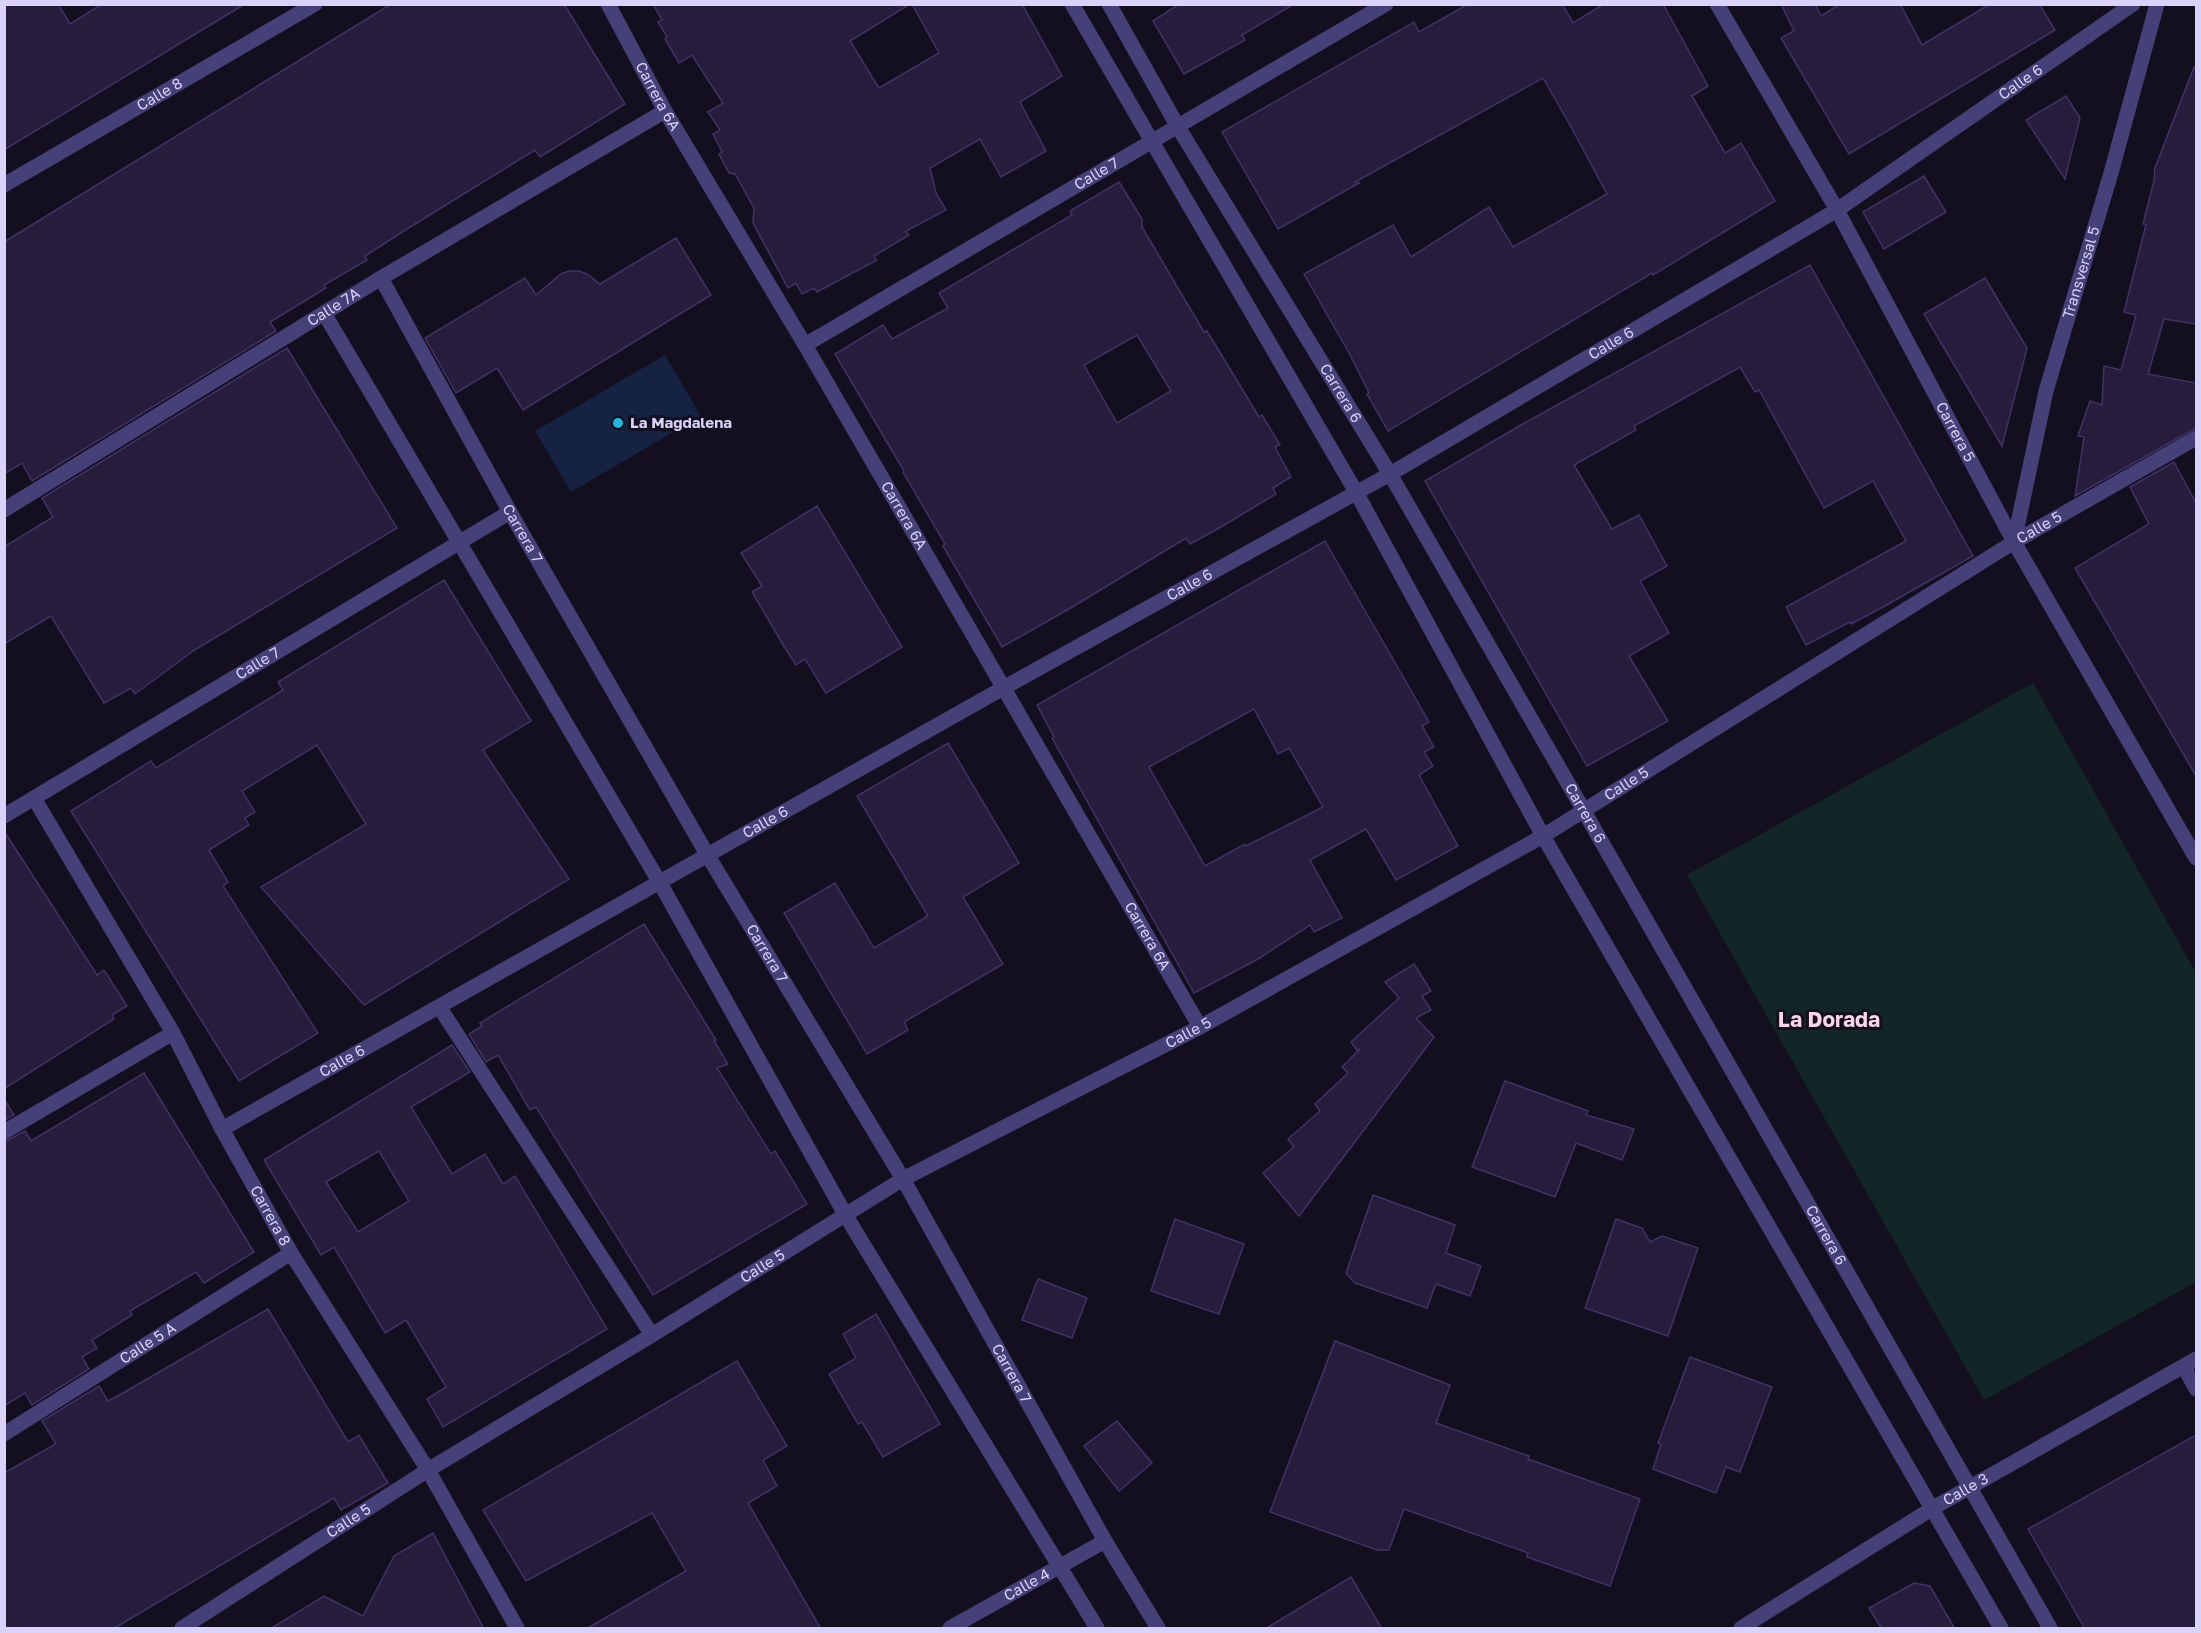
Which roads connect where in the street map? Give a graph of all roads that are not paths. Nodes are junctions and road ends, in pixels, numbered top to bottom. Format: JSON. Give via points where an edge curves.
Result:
{"nodes":[{"id":1,"x":315,"y":4,"type":"edge"},
{"id":2,"x":608,"y":4,"type":"edge"},
{"id":3,"x":1072,"y":4,"type":"edge"},
{"id":4,"x":1109,"y":4,"type":"edge"},
{"id":5,"x":1386,"y":4,"type":"edge"},
{"id":6,"x":1717,"y":4,"type":"edge"},
{"id":7,"x":2133,"y":4,"type":"edge"},
{"id":8,"x":2157,"y":4,"type":"edge"},
{"id":9,"x":665,"y":111,"type":"junction"},
{"id":10,"x":1178,"y":127,"type":"junction"},
{"id":11,"x":1151,"y":141,"type":"junction"},
{"id":12,"x":4,"y":185,"type":"edge"},
{"id":13,"x":1837,"y":210,"type":"junction"},
{"id":14,"x":381,"y":278,"type":"junction"},
{"id":15,"x":324,"y":313,"type":"junction"},
{"id":16,"x":806,"y":345,"type":"junction"},
{"id":17,"x":2196,"y":438,"type":"edge"},
{"id":18,"x":1390,"y":474,"type":"junction"},
{"id":19,"x":1356,"y":492,"type":"junction"},
{"id":20,"x":4,"y":510,"type":"edge"},
{"id":21,"x":510,"y":512,"type":"junction"},
{"id":22,"x":460,"y":542,"type":"junction"},
{"id":23,"x":2014,"y":542,"type":"junction"},
{"id":24,"x":1005,"y":687,"type":"junction"},
{"id":25,"x":34,"y":798,"type":"junction"},
{"id":26,"x":1584,"y":811,"type":"junction"},
{"id":27,"x":4,"y":816,"type":"edge"},
{"id":28,"x":1544,"y":836,"type":"junction"},
{"id":29,"x":708,"y":856,"type":"junction"},
{"id":30,"x":2196,"y":858,"type":"edge"},
{"id":31,"x":660,"y":883,"type":"junction"},
{"id":32,"x":440,"y":1008,"type":"junction"},
{"id":33,"x":1200,"y":1027,"type":"junction"},
{"id":34,"x":173,"y":1033,"type":"junction"},
{"id":35,"x":222,"y":1129,"type":"junction"},
{"id":36,"x":4,"y":1132,"type":"edge"},
{"id":37,"x":903,"y":1179,"type":"junction"},
{"id":38,"x":846,"y":1216,"type":"junction"},
{"id":39,"x":291,"y":1253,"type":"junction"},
{"id":40,"x":652,"y":1335,"type":"junction"},
{"id":41,"x":2190,"y":1363,"type":"edge"},
{"id":42,"x":2196,"y":1389,"type":"edge"},
{"id":43,"x":4,"y":1434,"type":"edge"},
{"id":44,"x":428,"y":1470,"type":"junction"},
{"id":45,"x":1968,"y":1487,"type":"junction"},
{"id":46,"x":1933,"y":1508,"type":"junction"},
{"id":47,"x":1105,"y":1541,"type":"junction"},
{"id":48,"x":1059,"y":1567,"type":"junction"},
{"id":49,"x":182,"y":1629,"type":"edge"},
{"id":50,"x":517,"y":1629,"type":"edge"},
{"id":51,"x":950,"y":1629,"type":"edge"},
{"id":52,"x":1097,"y":1629,"type":"edge"},
{"id":53,"x":1158,"y":1629,"type":"edge"},
{"id":54,"x":1741,"y":1629,"type":"edge"},
{"id":55,"x":2001,"y":1629,"type":"edge"},
{"id":56,"x":2050,"y":1629,"type":"edge"}],
"edges":[{"from":1,"to":12,"type":"street","name":"Calle 8"},
{"from":2,"to":9,"type":"street","name":"Carrera 6A"},
{"from":3,"to":11,"type":"street"},
{"from":4,"to":10,"type":"street","name":"Carrera 6"},
{"from":5,"to":10,"type":"street","name":"Calle 7"},
{"from":6,"to":13,"type":"street","name":"Carrera 5"},
{"from":7,"to":13,"type":"street","name":"Calle 6"},
{"from":8,"to":23,"type":"street","name":"Transversal 5","via":[[2046,391]]},
{"from":9,"to":14,"type":"street","name":"Calle 7A"},
{"from":9,"to":16,"type":"street","name":"Carrera 6A"},
{"from":10,"to":11,"type":"street","name":"Calle 7"},
{"from":10,"to":18,"type":"street","name":"Carrera 6"},
{"from":11,"to":16,"type":"street","name":"Calle 7"},
{"from":11,"to":19,"type":"street"},
{"from":13,"to":18,"type":"street","name":"Calle 6"},
{"from":13,"to":23,"type":"street","name":"Carrera 5"},
{"from":14,"to":15,"type":"street","name":"Calle 7A"},
{"from":14,"to":21,"type":"street","name":"Carrera 7"},
{"from":15,"to":20,"type":"street","name":"Calle 7A"},
{"from":15,"to":22,"type":"street"},
{"from":16,"to":24,"type":"street","name":"Carrera 6A"},
{"from":17,"to":23,"type":"street","name":"Calle 5"},
{"from":18,"to":19,"type":"street","name":"Calle 6"},
{"from":18,"to":26,"type":"street","name":"Carrera 6"},
{"from":19,"to":24,"type":"street","name":"Calle 6"},
{"from":19,"to":28,"type":"street"},
{"from":21,"to":22,"type":"street","name":"Calle 7"},
{"from":21,"to":29,"type":"street","name":"Carrera 7"},
{"from":22,"to":25,"type":"street","name":"Calle 7"},
{"from":22,"to":31,"type":"street"},
{"from":23,"to":26,"type":"street","name":"Calle 5"},
{"from":23,"to":30,"type":"street","name":"Carrera 5"},
{"from":24,"to":29,"type":"street","name":"Calle 6"},
{"from":24,"to":33,"type":"street","name":"Carrera 6A"},
{"from":25,"to":27,"type":"street","name":"Calle 7"},
{"from":25,"to":34,"type":"street","name":"Carrera 8"},
{"from":26,"to":28,"type":"street","name":"Calle 5"},
{"from":26,"to":45,"type":"street","name":"Carrera 6"},
{"from":28,"to":33,"type":"street","name":"Calle 5"},
{"from":28,"to":46,"type":"street"},
{"from":29,"to":31,"type":"street","name":"Calle 6"},
{"from":29,"to":37,"type":"street","name":"Carrera 7"},
{"from":31,"to":32,"type":"street","name":"Calle 6"},
{"from":31,"to":38,"type":"street"},
{"from":32,"to":35,"type":"street","name":"Calle 6"},
{"from":32,"to":40,"type":"street"},
{"from":33,"to":37,"type":"street","name":"Calle 5"},
{"from":34,"to":35,"type":"street","name":"Carrera 8"},
{"from":34,"to":36,"type":"street"},
{"from":35,"to":39,"type":"street","name":"Carrera 8"},
{"from":37,"to":38,"type":"street","name":"Calle 5"},
{"from":37,"to":47,"type":"street","name":"Carrera 7"},
{"from":38,"to":40,"type":"street","name":"Calle 5"},
{"from":38,"to":48,"type":"street"},
{"from":39,"to":43,"type":"street","name":"Calle 5 A"},
{"from":39,"to":44,"type":"street","name":"Carrera 8"},
{"from":40,"to":44,"type":"street","name":"Calle 5"},
{"from":41,"to":42,"type":"street"},
{"from":41,"to":45,"type":"street","name":"Calle 3"},
{"from":44,"to":49,"type":"street","name":"Calle 5"},
{"from":44,"to":50,"type":"street","name":"Carrera 8"},
{"from":45,"to":46,"type":"street","name":"Calle 3"},
{"from":45,"to":56,"type":"street","name":"Carrera 6"},
{"from":46,"to":54,"type":"street","name":"Calle 3"},
{"from":46,"to":55,"type":"street"},
{"from":47,"to":48,"type":"street","name":"Calle 4"},
{"from":47,"to":53,"type":"street","name":"Carrera 7"},
{"from":48,"to":51,"type":"street","name":"Calle 4"},
{"from":48,"to":52,"type":"street"}]}
